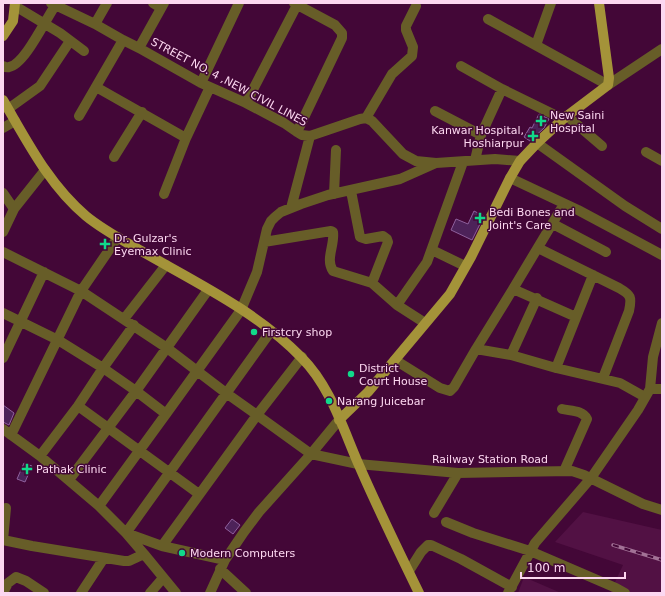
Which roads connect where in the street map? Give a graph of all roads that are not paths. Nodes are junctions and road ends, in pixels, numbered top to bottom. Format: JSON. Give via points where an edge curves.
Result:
{"nodes":[{"id":1,"x":107,"y":3,"type":"edge"},
{"id":2,"x":239,"y":3,"type":"edge"},
{"id":3,"x":551,"y":3,"type":"edge"},
{"id":4,"x":599,"y":3,"type":"edge"},
{"id":5,"x":54,"y":4,"type":"edge"},
{"id":6,"x":295,"y":4,"type":"edge"},
{"id":7,"x":15,"y":5,"type":"edge"},
{"id":8,"x":159,"y":5,"type":"edge"},
{"id":9,"x":416,"y":6,"type":"dead end"},
{"id":10,"x":488,"y":19,"type":"dead end"},
{"id":11,"x":45,"y":24,"type":"junction"},
{"id":12,"x":95,"y":24,"type":"junction"},
{"id":13,"x":3,"y":36,"type":"edge"},
{"id":14,"x":123,"y":40,"type":"junction"},
{"id":15,"x":70,"y":41,"type":"junction"},
{"id":16,"x":536,"y":45,"type":"junction"},
{"id":17,"x":139,"y":48,"type":"junction"},
{"id":18,"x":662,"y":49,"type":"edge"},
{"id":19,"x":84,"y":51,"type":"dead end"},
{"id":20,"x":3,"y":66,"type":"edge"},
{"id":21,"x":461,"y":66,"type":"dead end"},
{"id":22,"x":201,"y":83,"type":"junction"},
{"id":23,"x":608,"y":85,"type":"junction"},
{"id":24,"x":96,"y":87,"type":"junction"},
{"id":25,"x":210,"y":87,"type":"junction"},
{"id":26,"x":502,"y":89,"type":"junction"},
{"id":27,"x":3,"y":100,"type":"edge"},
{"id":28,"x":246,"y":103,"type":"junction"},
{"id":29,"x":8,"y":109,"type":"junction"},
{"id":30,"x":435,"y":111,"type":"dead end"},
{"id":31,"x":142,"y":112,"type":"junction"},
{"id":32,"x":79,"y":116,"type":"dead end"},
{"id":33,"x":366,"y":118,"type":"junction"},
{"id":34,"x":565,"y":118,"type":"junction"},
{"id":35,"x":15,"y":121,"type":"junction"},
{"id":36,"x":3,"y":128,"type":"edge"},
{"id":37,"x":297,"y":132,"type":"junction"},
{"id":38,"x":481,"y":135,"type":"junction"},
{"id":39,"x":310,"y":136,"type":"junction"},
{"id":40,"x":186,"y":138,"type":"junction"},
{"id":41,"x":537,"y":143,"type":"junction"},
{"id":42,"x":602,"y":146,"type":"dead end"},
{"id":43,"x":336,"y":150,"type":"dead end"},
{"id":44,"x":646,"y":152,"type":"dead end"},
{"id":45,"x":114,"y":157,"type":"dead end"},
{"id":46,"x":475,"y":160,"type":"junction"},
{"id":47,"x":520,"y":161,"type":"junction"},
{"id":48,"x":662,"y":161,"type":"edge"},
{"id":49,"x":463,"y":162,"type":"junction"},
{"id":50,"x":436,"y":163,"type":"junction"},
{"id":51,"x":44,"y":170,"type":"junction"},
{"id":52,"x":510,"y":178,"type":"junction"},
{"id":53,"x":351,"y":191,"type":"junction"},
{"id":54,"x":3,"y":193,"type":"edge"},
{"id":55,"x":164,"y":194,"type":"dead end"},
{"id":56,"x":334,"y":194,"type":"junction"},
{"id":57,"x":564,"y":204,"type":"junction"},
{"id":58,"x":291,"y":208,"type":"junction"},
{"id":59,"x":14,"y":209,"type":"junction"},
{"id":60,"x":553,"y":224,"type":"junction"},
{"id":61,"x":662,"y":229,"type":"edge"},
{"id":62,"x":3,"y":232,"type":"edge"},
{"id":63,"x":118,"y":237,"type":"junction"},
{"id":64,"x":264,"y":242,"type":"junction"},
{"id":65,"x":538,"y":248,"type":"junction"},
{"id":66,"x":432,"y":250,"type":"junction"},
{"id":67,"x":3,"y":252,"type":"edge"},
{"id":68,"x":606,"y":252,"type":"dead end"},
{"id":69,"x":662,"y":255,"type":"edge"},
{"id":70,"x":166,"y":265,"type":"junction"},
{"id":71,"x":465,"y":266,"type":"junction"},
{"id":72,"x":44,"y":272,"type":"junction"},
{"id":73,"x":593,"y":275,"type":"junction"},
{"id":74,"x":372,"y":283,"type":"junction"},
{"id":75,"x":513,"y":288,"type":"junction"},
{"id":76,"x":208,"y":290,"type":"junction"},
{"id":77,"x":81,"y":291,"type":"junction"},
{"id":78,"x":537,"y":298,"type":"junction"},
{"id":79,"x":397,"y":305,"type":"junction"},
{"id":80,"x":241,"y":310,"type":"junction"},
{"id":81,"x":3,"y":313,"type":"edge"},
{"id":82,"x":576,"y":317,"type":"junction"},
{"id":83,"x":124,"y":319,"type":"junction"},
{"id":84,"x":20,"y":321,"type":"junction"},
{"id":85,"x":425,"y":323,"type":"junction"},
{"id":86,"x":662,"y":324,"type":"edge"},
{"id":87,"x":134,"y":325,"type":"junction"},
{"id":88,"x":271,"y":331,"type":"junction"},
{"id":89,"x":58,"y":340,"type":"junction"},
{"id":90,"x":168,"y":348,"type":"junction"},
{"id":91,"x":476,"y":349,"type":"junction"},
{"id":92,"x":511,"y":355,"type":"junction"},
{"id":93,"x":302,"y":357,"type":"junction"},
{"id":94,"x":3,"y":358,"type":"edge"},
{"id":95,"x":395,"y":360,"type":"junction"},
{"id":96,"x":103,"y":368,"type":"junction"},
{"id":97,"x":556,"y":368,"type":"junction"},
{"id":98,"x":197,"y":370,"type":"junction"},
{"id":99,"x":603,"y":378,"type":"junction"},
{"id":100,"x":662,"y":389,"type":"edge"},
{"id":101,"x":136,"y":391,"type":"junction"},
{"id":102,"x":226,"y":393,"type":"junction"},
{"id":103,"x":647,"y":393,"type":"junction"},
{"id":104,"x":78,"y":406,"type":"junction"},
{"id":105,"x":562,"y":409,"type":"dead end"},
{"id":106,"x":166,"y":414,"type":"junction"},
{"id":107,"x":258,"y":415,"type":"junction"},
{"id":108,"x":339,"y":420,"type":"junction"},
{"id":109,"x":108,"y":428,"type":"junction"},
{"id":110,"x":7,"y":432,"type":"edge"},
{"id":111,"x":139,"y":450,"type":"junction"},
{"id":112,"x":311,"y":454,"type":"junction"},
{"id":113,"x":40,"y":456,"type":"junction"},
{"id":114,"x":358,"y":464,"type":"junction"},
{"id":115,"x":564,"y":471,"type":"junction"},
{"id":116,"x":169,"y":472,"type":"junction"},
{"id":117,"x":458,"y":473,"type":"junction"},
{"id":118,"x":592,"y":478,"type":"junction"},
{"id":119,"x":69,"y":480,"type":"junction"},
{"id":120,"x":199,"y":494,"type":"junction"},
{"id":121,"x":99,"y":506,"type":"junction"},
{"id":122,"x":6,"y":508,"type":"dead end"},
{"id":123,"x":662,"y":510,"type":"edge"},
{"id":124,"x":434,"y":513,"type":"dead end"},
{"id":125,"x":446,"y":522,"type":"dead end"},
{"id":126,"x":126,"y":533,"type":"junction"},
{"id":127,"x":3,"y":540,"type":"edge"},
{"id":128,"x":162,"y":546,"type":"junction"},
{"id":129,"x":530,"y":551,"type":"junction"},
{"id":130,"x":144,"y":554,"type":"junction"},
{"id":131,"x":104,"y":558,"type":"junction"},
{"id":132,"x":225,"y":560,"type":"junction"},
{"id":133,"x":220,"y":569,"type":"junction"},
{"id":134,"x":409,"y":571,"type":"junction"},
{"id":135,"x":163,"y":578,"type":"junction"},
{"id":136,"x":510,"y":590,"type":"edge"},
{"id":137,"x":3,"y":593,"type":"edge"},
{"id":138,"x":44,"y":593,"type":"edge"},
{"id":139,"x":81,"y":593,"type":"edge"},
{"id":140,"x":150,"y":593,"type":"edge"},
{"id":141,"x":176,"y":593,"type":"edge"},
{"id":142,"x":210,"y":593,"type":"edge"},
{"id":143,"x":246,"y":593,"type":"edge"},
{"id":144,"x":419,"y":593,"type":"edge"},
{"id":145,"x":625,"y":593,"type":"edge"}],
"edges":[{"from":1,"to":12,"type":"street"},
{"from":2,"to":22,"type":"street"},
{"from":3,"to":16,"type":"street"},
{"from":4,"to":23,"type":"main road"},
{"from":5,"to":11,"type":"street"},
{"from":5,"to":12,"type":"street"},
{"from":6,"to":28,"type":"street"},
{"from":6,"to":37,"type":"street","via":[[335,24],[342,33],[342,38]]},
{"from":7,"to":11,"type":"street"},
{"from":7,"to":13,"type":"main road","via":[[13,21]]},
{"from":8,"to":17,"type":"street","name":"STREET NO. 4 ,NEW CIVIL LINES"},
{"from":9,"to":33,"type":"street","via":[[406,26],[413,47],[412,56],[392,74]]},
{"from":10,"to":16,"type":"street"},
{"from":11,"to":15,"type":"street"},
{"from":11,"to":20,"type":"street","via":[[18,62],[9,67]]},
{"from":12,"to":14,"type":"street"},
{"from":14,"to":17,"type":"street"},
{"from":14,"to":24,"type":"street"},
{"from":15,"to":19,"type":"street"},
{"from":15,"to":29,"type":"street","via":[[40,86]]},
{"from":16,"to":23,"type":"street"},
{"from":17,"to":22,"type":"street","name":"STREET NO. 4 ,NEW CIVIL LINES"},
{"from":18,"to":23,"type":"street"},
{"from":21,"to":26,"type":"street"},
{"from":22,"to":25,"type":"street","name":"STREET NO. 4 ,NEW CIVIL LINES"},
{"from":23,"to":34,"type":"main road"},
{"from":24,"to":31,"type":"street"},
{"from":24,"to":32,"type":"street"},
{"from":25,"to":28,"type":"street","name":"STREET NO. 4 ,NEW CIVIL LINES"},
{"from":25,"to":40,"type":"street"},
{"from":26,"to":34,"type":"street"},
{"from":26,"to":38,"type":"street"},
{"from":27,"to":29,"type":"main road"},
{"from":28,"to":37,"type":"street","name":"STREET NO. 4 ,NEW CIVIL LINES"},
{"from":29,"to":35,"type":"main road"},
{"from":30,"to":38,"type":"street"},
{"from":31,"to":40,"type":"street"},
{"from":31,"to":45,"type":"street"},
{"from":33,"to":39,"type":"street","name":"STREET NO. 4 ,NEW CIVIL LINES"},
{"from":33,"to":50,"type":"street","via":[[409,158]]},
{"from":34,"to":41,"type":"main road"},
{"from":34,"to":42,"type":"street"},
{"from":35,"to":36,"type":"street"},
{"from":35,"to":51,"type":"main road"},
{"from":37,"to":39,"type":"street","name":"STREET NO. 4 ,NEW CIVIL LINES"},
{"from":38,"to":46,"type":"street"},
{"from":39,"to":58,"type":"street"},
{"from":40,"to":55,"type":"street"},
{"from":41,"to":47,"type":"main road"},
{"from":41,"to":61,"type":"street","via":[[625,206]]},
{"from":43,"to":56,"type":"street"},
{"from":44,"to":48,"type":"street"},
{"from":46,"to":47,"type":"street"},
{"from":46,"to":49,"type":"street"},
{"from":47,"to":52,"type":"main road"},
{"from":49,"to":50,"type":"street"},
{"from":49,"to":66,"type":"street"},
{"from":50,"to":53,"type":"street","via":[[400,179]]},
{"from":51,"to":59,"type":"street"},
{"from":51,"to":63,"type":"main road","via":[[87,217]]},
{"from":52,"to":57,"type":"street"},
{"from":52,"to":71,"type":"main road"},
{"from":53,"to":56,"type":"street"},
{"from":53,"to":74,"type":"street","via":[[360,236],[366,239],[383,236],[388,239]]},
{"from":54,"to":59,"type":"street"},
{"from":56,"to":58,"type":"street"},
{"from":57,"to":60,"type":"street"},
{"from":57,"to":69,"type":"street"},
{"from":58,"to":64,"type":"street","via":[[281,212],[271,221]]},
{"from":59,"to":62,"type":"street"},
{"from":60,"to":65,"type":"street"},
{"from":60,"to":68,"type":"street"},
{"from":63,"to":70,"type":"main road"},
{"from":63,"to":77,"type":"street"},
{"from":64,"to":74,"type":"street","via":[[331,231],[334,235],[330,264],[333,271]]},
{"from":64,"to":80,"type":"street","via":[[257,272]]},
{"from":65,"to":73,"type":"street"},
{"from":65,"to":75,"type":"street"},
{"from":66,"to":71,"type":"street"},
{"from":66,"to":79,"type":"street","via":[[424,268]]},
{"from":67,"to":72,"type":"street"},
{"from":70,"to":76,"type":"main road"},
{"from":70,"to":83,"type":"street"},
{"from":71,"to":85,"type":"main road","via":[[450,294]]},
{"from":72,"to":77,"type":"street"},
{"from":72,"to":84,"type":"street"},
{"from":73,"to":82,"type":"street"},
{"from":73,"to":99,"type":"street","via":[[626,292],[632,300]]},
{"from":74,"to":79,"type":"street"},
{"from":75,"to":78,"type":"street"},
{"from":75,"to":91,"type":"street"},
{"from":76,"to":80,"type":"main road"},
{"from":76,"to":90,"type":"street"},
{"from":77,"to":83,"type":"street"},
{"from":77,"to":89,"type":"street"},
{"from":78,"to":82,"type":"street"},
{"from":78,"to":92,"type":"street"},
{"from":79,"to":85,"type":"street"},
{"from":80,"to":88,"type":"main road"},
{"from":80,"to":98,"type":"street"},
{"from":81,"to":84,"type":"street"},
{"from":82,"to":97,"type":"street"},
{"from":83,"to":87,"type":"street"},
{"from":84,"to":89,"type":"street"},
{"from":84,"to":94,"type":"street"},
{"from":85,"to":95,"type":"main road"},
{"from":86,"to":103,"type":"street"},
{"from":87,"to":90,"type":"street"},
{"from":87,"to":96,"type":"street"},
{"from":88,"to":93,"type":"main road"},
{"from":88,"to":102,"type":"street"},
{"from":89,"to":96,"type":"street"},
{"from":89,"to":110,"type":"street"},
{"from":90,"to":98,"type":"street"},
{"from":90,"to":101,"type":"street"},
{"from":91,"to":92,"type":"street"},
{"from":91,"to":95,"type":"street","via":[[450,390],[440,388]]},
{"from":92,"to":97,"type":"street"},
{"from":93,"to":107,"type":"street"},
{"from":93,"to":108,"type":"main road","via":[[320,379]]},
{"from":95,"to":108,"type":"main road","via":[[368,392]]},
{"from":96,"to":101,"type":"street"},
{"from":96,"to":104,"type":"street"},
{"from":97,"to":99,"type":"street"},
{"from":98,"to":102,"type":"street"},
{"from":98,"to":106,"type":"street"},
{"from":99,"to":103,"type":"street"},
{"from":100,"to":103,"type":"street"},
{"from":101,"to":106,"type":"street"},
{"from":101,"to":109,"type":"street"},
{"from":102,"to":107,"type":"street"},
{"from":102,"to":116,"type":"street"},
{"from":103,"to":118,"type":"street","via":[[626,430]]},
{"from":104,"to":109,"type":"street"},
{"from":104,"to":113,"type":"street"},
{"from":105,"to":115,"type":"street","via":[[580,412],[588,418]]},
{"from":106,"to":111,"type":"street"},
{"from":107,"to":112,"type":"street"},
{"from":107,"to":120,"type":"street"},
{"from":108,"to":112,"type":"street"},
{"from":108,"to":114,"type":"main road"},
{"from":109,"to":111,"type":"street"},
{"from":109,"to":119,"type":"street"},
{"from":110,"to":113,"type":"street"},
{"from":111,"to":116,"type":"street"},
{"from":111,"to":121,"type":"street"},
{"from":112,"to":114,"type":"street","name":"Railway Station Road"},
{"from":112,"to":132,"type":"street","via":[[260,512]]},
{"from":113,"to":119,"type":"street"},
{"from":114,"to":117,"type":"street","name":"Railway Station Road"},
{"from":114,"to":134,"type":"main road"},
{"from":115,"to":117,"type":"street","name":"Railway Station Road"},
{"from":115,"to":118,"type":"street","name":"Railway Station Road"},
{"from":116,"to":120,"type":"street"},
{"from":116,"to":126,"type":"street"},
{"from":117,"to":124,"type":"street"},
{"from":118,"to":123,"type":"street","name":"Railway Station Road","via":[[643,504]]},
{"from":118,"to":129,"type":"street"},
{"from":119,"to":121,"type":"street"},
{"from":120,"to":128,"type":"street"},
{"from":121,"to":126,"type":"street"},
{"from":122,"to":127,"type":"street"},
{"from":125,"to":129,"type":"street"},
{"from":126,"to":128,"type":"street"},
{"from":126,"to":130,"type":"street"},
{"from":127,"to":131,"type":"street"},
{"from":128,"to":132,"type":"street"},
{"from":129,"to":136,"type":"street"},
{"from":129,"to":145,"type":"street"},
{"from":130,"to":131,"type":"street","via":[[129,561]]},
{"from":130,"to":135,"type":"street"},
{"from":131,"to":139,"type":"street"},
{"from":132,"to":133,"type":"street"},
{"from":133,"to":142,"type":"street"},
{"from":133,"to":143,"type":"street"},
{"from":134,"to":136,"type":"street","via":[[424,548],[431,545]]},
{"from":134,"to":144,"type":"main road"},
{"from":135,"to":140,"type":"street"},
{"from":135,"to":141,"type":"street"},
{"from":137,"to":138,"type":"street","via":[[8,583],[16,577]]}]}
